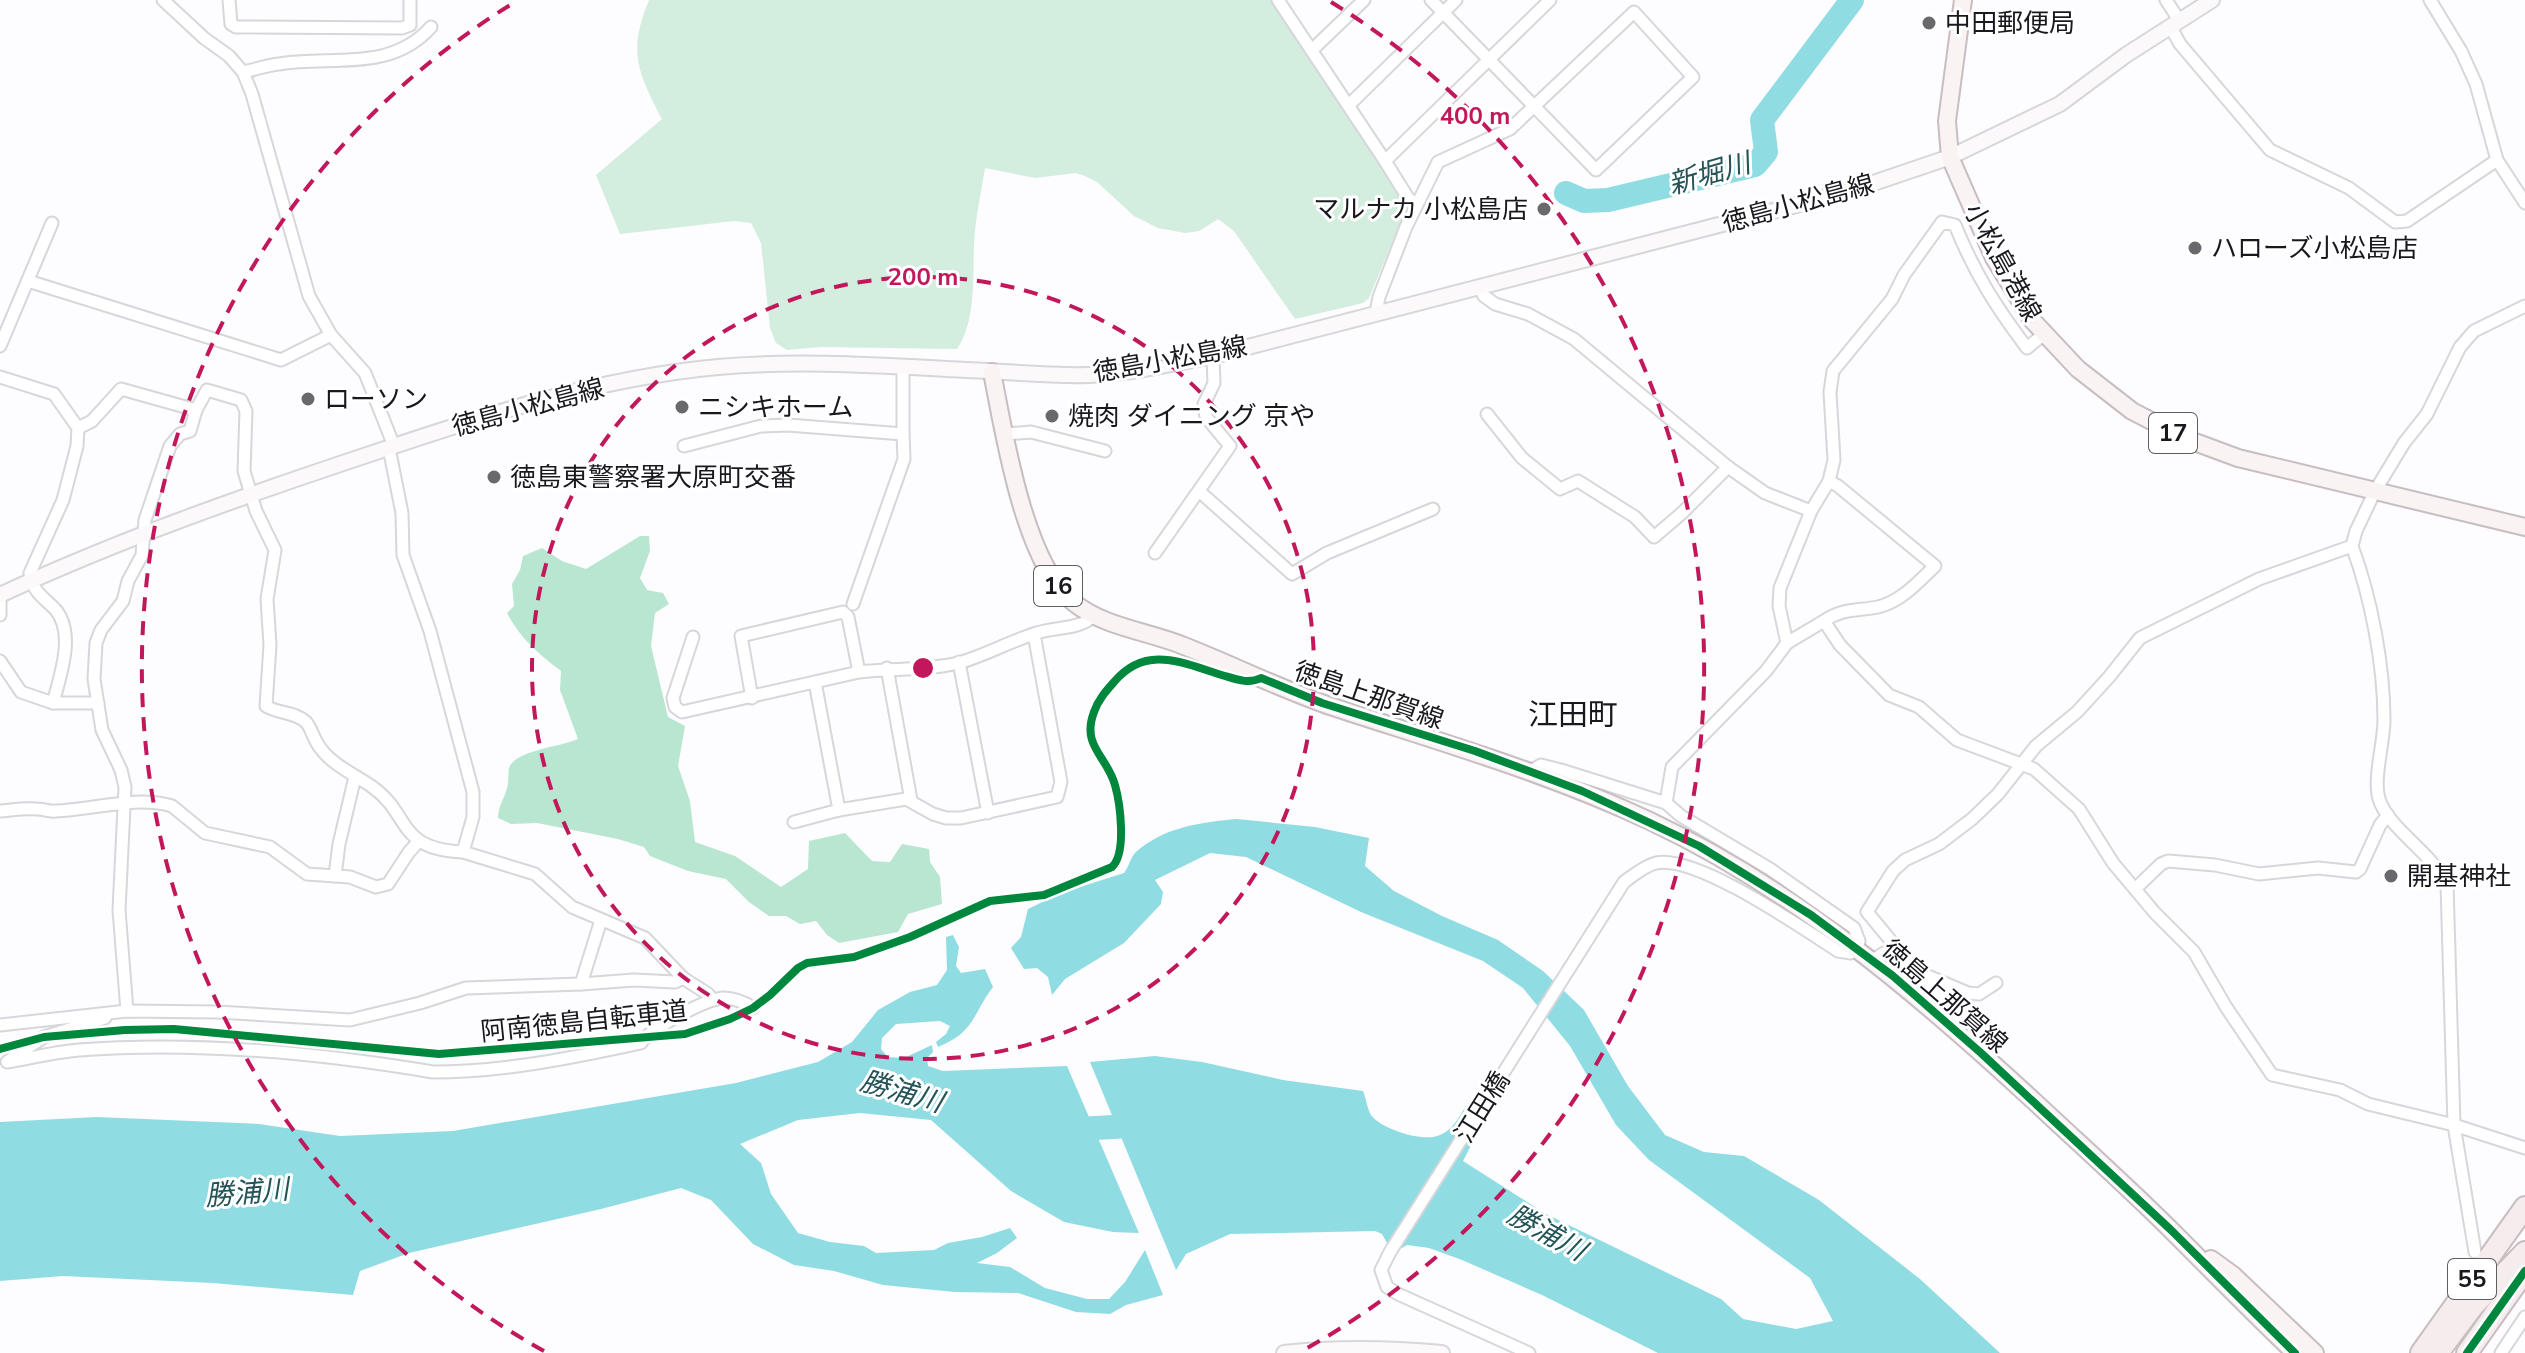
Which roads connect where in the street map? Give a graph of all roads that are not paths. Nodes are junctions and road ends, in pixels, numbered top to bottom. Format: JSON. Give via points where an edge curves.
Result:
{"nodes":[{"id":1,"x":163,"y":0,"type":"edge"},
{"id":2,"x":229,"y":0,"type":"edge"},
{"id":3,"x":410,"y":0,"type":"edge"},
{"id":4,"x":1278,"y":0,"type":"edge"},
{"id":5,"x":1364,"y":0,"type":"edge"},
{"id":6,"x":1431,"y":0,"type":"edge"},
{"id":7,"x":1456,"y":0,"type":"edge"},
{"id":8,"x":1550,"y":0,"type":"edge"},
{"id":9,"x":1963,"y":0,"type":"edge"},
{"id":10,"x":2166,"y":0,"type":"edge"},
{"id":11,"x":2212,"y":0,"type":"edge"},
{"id":12,"x":2430,"y":0,"type":"edge"},
{"id":13,"x":1443,"y":12,"type":"junction"},
{"id":14,"x":2174,"y":23,"type":"junction"},
{"id":15,"x":431,"y":27,"type":"dead end"},
{"id":16,"x":1312,"y":50,"type":"junction"},
{"id":17,"x":1490,"y":59,"type":"junction"},
{"id":18,"x":243,"y":72,"type":"junction"},
{"id":19,"x":1349,"y":105,"type":"junction"},
{"id":20,"x":1535,"y":106,"type":"junction"},
{"id":21,"x":1950,"y":157,"type":"junction"},
{"id":22,"x":2497,"y":160,"type":"junction"},
{"id":23,"x":1385,"y":161,"type":"junction"},
{"id":24,"x":2525,"y":203,"type":"edge"},
{"id":25,"x":1416,"y":205,"type":"junction"},
{"id":26,"x":52,"y":223,"type":"dead end"},
{"id":27,"x":28,"y":281,"type":"junction"},
{"id":28,"x":1479,"y":286,"type":"junction"},
{"id":29,"x":2525,"y":306,"type":"edge"},
{"id":30,"x":1376,"y":313,"type":"junction"},
{"id":31,"x":2044,"y":334,"type":"junction"},
{"id":32,"x":331,"y":335,"type":"junction"},
{"id":33,"x":0,"y":346,"type":"edge"},
{"id":34,"x":1213,"y":356,"type":"junction"},
{"id":35,"x":903,"y":368,"type":"junction"},
{"id":36,"x":992,"y":372,"type":"junction"},
{"id":37,"x":1,"y":380,"type":"edge"},
{"id":38,"x":196,"y":410,"type":"junction"},
{"id":39,"x":1487,"y":414,"type":"dead end"},
{"id":40,"x":78,"y":428,"type":"junction"},
{"id":41,"x":903,"y":434,"type":"junction"},
{"id":42,"x":1005,"y":434,"type":"junction"},
{"id":43,"x":684,"y":446,"type":"dead end"},
{"id":44,"x":391,"y":447,"type":"junction"},
{"id":45,"x":1105,"y":451,"type":"dead end"},
{"id":46,"x":1728,"y":467,"type":"junction"},
{"id":47,"x":1829,"y":481,"type":"junction"},
{"id":48,"x":1199,"y":491,"type":"junction"},
{"id":49,"x":2375,"y":491,"type":"junction"},
{"id":50,"x":250,"y":494,"type":"junction"},
{"id":51,"x":1433,"y":509,"type":"dead end"},
{"id":52,"x":1811,"y":511,"type":"junction"},
{"id":53,"x":2525,"y":527,"type":"edge"},
{"id":54,"x":145,"y":533,"type":"junction"},
{"id":55,"x":2352,"y":546,"type":"junction"},
{"id":56,"x":1155,"y":553,"type":"dead end"},
{"id":57,"x":31,"y":581,"type":"junction"},
{"id":58,"x":0,"y":596,"type":"edge"},
{"id":59,"x":853,"y":604,"type":"dead end"},
{"id":60,"x":0,"y":615,"type":"edge"},
{"id":61,"x":1094,"y":616,"type":"junction"},
{"id":62,"x":1824,"y":621,"type":"junction"},
{"id":63,"x":1034,"y":634,"type":"junction"},
{"id":64,"x":693,"y":637,"type":"dead end"},
{"id":65,"x":1787,"y":643,"type":"junction"},
{"id":66,"x":0,"y":661,"type":"edge"},
{"id":67,"x":959,"y":662,"type":"junction"},
{"id":68,"x":887,"y":668,"type":"junction"},
{"id":69,"x":859,"y":672,"type":"junction"},
{"id":70,"x":815,"y":682,"type":"junction"},
{"id":71,"x":752,"y":698,"type":"junction"},
{"id":72,"x":53,"y":703,"type":"junction"},
{"id":73,"x":98,"y":703,"type":"junction"},
{"id":74,"x":2021,"y":764,"type":"junction"},
{"id":75,"x":1529,"y":772,"type":"junction"},
{"id":76,"x":355,"y":777,"type":"junction"},
{"id":77,"x":911,"y":800,"type":"junction"},
{"id":78,"x":125,"y":801,"type":"junction"},
{"id":79,"x":1666,"y":803,"type":"junction"},
{"id":80,"x":839,"y":810,"type":"junction"},
{"id":81,"x":0,"y":811,"type":"edge"},
{"id":82,"x":988,"y":813,"type":"junction"},
{"id":83,"x":2388,"y":815,"type":"junction"},
{"id":84,"x":794,"y":822,"type":"dead end"},
{"id":85,"x":419,"y":841,"type":"junction"},
{"id":86,"x":463,"y":852,"type":"junction"},
{"id":87,"x":335,"y":876,"type":"junction"},
{"id":88,"x":2135,"y":889,"type":"junction"},
{"id":89,"x":601,"y":920,"type":"junction"},
{"id":90,"x":1858,"y":948,"type":"junction"},
{"id":91,"x":1873,"y":960,"type":"junction"},
{"id":92,"x":1916,"y":971,"type":"junction"},
{"id":93,"x":683,"y":978,"type":"junction"},
{"id":94,"x":1996,"y":983,"type":"dead end"},
{"id":95,"x":581,"y":984,"type":"junction"},
{"id":96,"x":713,"y":1000,"type":"junction"},
{"id":97,"x":753,"y":1008,"type":"dead end"},
{"id":98,"x":122,"y":1011,"type":"junction"},
{"id":99,"x":0,"y":1025,"type":"edge"},
{"id":100,"x":1955,"y":1030,"type":"junction"},
{"id":101,"x":3,"y":1063,"type":"edge"},
{"id":102,"x":2454,"y":1125,"type":"junction"},
{"id":103,"x":2525,"y":1148,"type":"edge"},
{"id":104,"x":2525,"y":1207,"type":"edge"},
{"id":105,"x":2171,"y":1230,"type":"junction"},
{"id":106,"x":2475,"y":1252,"type":"dead end"},
{"id":107,"x":2525,"y":1252,"type":"edge"},
{"id":108,"x":2525,"y":1271,"type":"edge"},
{"id":109,"x":2525,"y":1317,"type":"edge"},
{"id":110,"x":1284,"y":1353,"type":"edge"},
{"id":111,"x":1442,"y":1353,"type":"edge"},
{"id":112,"x":1529,"y":1353,"type":"edge"},
{"id":113,"x":2295,"y":1353,"type":"edge"},
{"id":114,"x":2315,"y":1353,"type":"edge"},
{"id":115,"x":2421,"y":1353,"type":"edge"},
{"id":116,"x":2438,"y":1353,"type":"edge"},
{"id":117,"x":2467,"y":1353,"type":"edge"},
{"id":118,"x":2501,"y":1353,"type":"edge"}],
"edges":[{"from":1,"to":18,"type":"street"},
{"from":2,"to":3,"type":"street","via":[[229,17],[236,27],[402,28],[410,25]]},
{"from":4,"to":16,"type":"street"},
{"from":5,"to":16,"type":"street"},
{"from":6,"to":13,"type":"street"},
{"from":7,"to":13,"type":"street"},
{"from":8,"to":17,"type":"street"},
{"from":9,"to":21,"type":"main road","name":"小松島港線","number":"17","via":[[1947,121]]},
{"from":10,"to":14,"type":"street"},
{"from":11,"to":14,"type":"main road","name":"徳島小松島線"},
{"from":12,"to":22,"type":"street","via":[[2476,84]]},
{"from":13,"to":17,"type":"street"},
{"from":13,"to":19,"type":"street"},
{"from":14,"to":21,"type":"main road","name":"徳島小松島線","via":[[2060,104]]},
{"from":14,"to":22,"type":"street","via":[[2180,44],[2270,150],[2349,188],[2395,222],[2407,221]]},
{"from":15,"to":18,"type":"street","via":[[404,50]]},
{"from":16,"to":19,"type":"street"},
{"from":17,"to":20,"type":"street"},
{"from":17,"to":23,"type":"street"},
{"from":18,"to":32,"type":"street","via":[[309,296]]},
{"from":19,"to":23,"type":"street"},
{"from":20,"to":20,"type":"street","via":[[1634,12],[1693,77],[1596,170]]},
{"from":20,"to":25,"type":"street","via":[[1510,129],[1438,162]]},
{"from":21,"to":28,"type":"main road","name":"徳島小松島線","via":[[1850,191]]},
{"from":21,"to":31,"type":"main road","name":"小松島港線","number":"17","via":[[1994,258]]},
{"from":22,"to":24,"type":"street"},
{"from":23,"to":25,"type":"street"},
{"from":25,"to":30,"type":"street"},
{"from":26,"to":27,"type":"street"},
{"from":27,"to":32,"type":"street","via":[[281,360]]},
{"from":27,"to":33,"type":"street"},
{"from":28,"to":30,"type":"main road","name":"徳島小松島線"},
{"from":28,"to":46,"type":"street","via":[[1495,304],[1528,314],[1574,339]]},
{"from":29,"to":49,"type":"street","via":[[2474,331],[2460,347],[2427,414]]},
{"from":30,"to":34,"type":"main road","name":"徳島小松島線"},
{"from":31,"to":47,"type":"street","via":[[2027,348],[1972,267],[1955,225],[1942,222],[1892,299],[1833,371],[1834,460]]},
{"from":31,"to":49,"type":"main road","name":"小松島港線","number":"17","via":[[2132,411],[2184,438],[2238,458]]},
{"from":32,"to":44,"type":"street","via":[[365,373]]},
{"from":34,"to":36,"type":"main road","name":"徳島小松島線","via":[[1089,375]]},
{"from":34,"to":48,"type":"street","via":[[1214,383],[1204,404],[1206,417],[1230,446]]},
{"from":35,"to":36,"type":"main road","name":"徳島小松島線"},
{"from":35,"to":41,"type":"street"},
{"from":35,"to":44,"type":"main road","name":"徳島小松島線","via":[[797,363],[639,378],[492,413]]},
{"from":36,"to":42,"type":"main road","name":"徳島上那賀線","number":"16"},
{"from":37,"to":40,"type":"street","via":[[54,394]]},
{"from":38,"to":40,"type":"street","via":[[121,389],[92,421]]},
{"from":38,"to":50,"type":"street","via":[[207,390],[241,400],[246,411],[242,460]]},
{"from":38,"to":54,"type":"street","via":[[190,431],[170,446]]},
{"from":39,"to":46,"type":"street","via":[[1522,458],[1560,489],[1578,481],[1635,517],[1654,537]]},
{"from":40,"to":57,"type":"street","via":[[63,500],[32,564]]},
{"from":41,"to":43,"type":"street","via":[[761,426]]},
{"from":41,"to":59,"type":"street","via":[[904,459]]},
{"from":42,"to":45,"type":"street","via":[[1031,432]]},
{"from":42,"to":61,"type":"main road","name":"徳島上那賀線","number":"16","via":[[1041,561],[1066,596]]},
{"from":44,"to":50,"type":"main road","name":"徳島小松島線"},
{"from":44,"to":86,"type":"street","via":[[403,555],[430,631],[473,792],[473,817]]},
{"from":46,"to":52,"type":"street","via":[[1765,493]]},
{"from":47,"to":52,"type":"street"},
{"from":47,"to":62,"type":"street","via":[[1935,566],[1901,597]]},
{"from":48,"to":51,"type":"street","via":[[1292,574],[1327,553]]},
{"from":48,"to":56,"type":"street"},
{"from":49,"to":53,"type":"main road","name":"小松島港線","number":"17"},
{"from":49,"to":55,"type":"street"},
{"from":50,"to":54,"type":"main road","name":"徳島小松島線"},
{"from":50,"to":76,"type":"street","via":[[276,559],[267,599],[266,706],[307,723],[321,749]]},
{"from":52,"to":65,"type":"street","via":[[1780,588]]},
{"from":54,"to":57,"type":"main road","name":"徳島小松島線"},
{"from":54,"to":73,"type":"street","via":[[123,601],[96,643]]},
{"from":55,"to":74,"type":"street","via":[[2259,579],[2140,638],[2077,712]]},
{"from":55,"to":83,"type":"street","via":[[2363,577],[2381,680],[2384,740],[2377,787]]},
{"from":57,"to":58,"type":"main road","name":"徳島小松島線"},
{"from":57,"to":72,"type":"street","via":[[63,623],[64,661]]},
{"from":58,"to":60,"type":"street"},
{"from":61,"to":63,"type":"street","via":[[1078,626]]},
{"from":61,"to":75,"type":"main road","name":"徳島上那賀線","number":"16","via":[[1180,644],[1322,703]]},
{"from":62,"to":65,"type":"street"},
{"from":62,"to":74,"type":"street","via":[[1889,695],[1919,707],[1957,740]]},
{"from":63,"to":67,"type":"street"},
{"from":63,"to":82,"type":"street","via":[[1061,782],[1057,797]]},
{"from":64,"to":71,"type":"street","via":[[675,686],[675,707],[690,712]]},
{"from":65,"to":79,"type":"street","via":[[1672,767]]},
{"from":66,"to":72,"type":"street","via":[[21,692]]},
{"from":67,"to":68,"type":"street"},
{"from":67,"to":82,"type":"street"},
{"from":68,"to":69,"type":"street"},
{"from":68,"to":77,"type":"street"},
{"from":69,"to":70,"type":"street"},
{"from":69,"to":71,"type":"street","via":[[843,612],[741,636]]},
{"from":70,"to":71,"type":"street"},
{"from":70,"to":80,"type":"street"},
{"from":72,"to":73,"type":"street"},
{"from":73,"to":78,"type":"street","via":[[105,741],[121,770]]},
{"from":74,"to":88,"type":"street","via":[[2079,809]]},
{"from":74,"to":92,"type":"street","via":[[1972,819],[1899,866],[1867,912]]},
{"from":75,"to":79,"type":"street","via":[[1541,765]]},
{"from":75,"to":90,"type":"main road","name":"徳島上那賀線","number":"16","via":[[1699,846]]},
{"from":76,"to":85,"type":"street","via":[[372,787]]},
{"from":76,"to":87,"type":"street"},
{"from":77,"to":80,"type":"street"},
{"from":77,"to":82,"type":"street","via":[[946,818]]},
{"from":78,"to":81,"type":"street","via":[[59,811]]},
{"from":78,"to":87,"type":"street","via":[[172,806],[205,833],[270,847],[307,874]]},
{"from":78,"to":98,"type":"street","via":[[119,910]]},
{"from":79,"to":90,"type":"street","via":[[1832,910],[1854,928]]},
{"from":80,"to":84,"type":"street"},
{"from":83,"to":88,"type":"street","via":[[2356,872],[2318,868],[2259,874],[2168,861]]},
{"from":83,"to":102,"type":"street","via":[[2447,884]]},
{"from":85,"to":86,"type":"street"},
{"from":85,"to":87,"type":"street","via":[[382,887]]},
{"from":86,"to":89,"type":"street","via":[[535,874],[572,907]]},
{"from":88,"to":102,"type":"street","via":[[2194,952],[2272,1075]]},
{"from":89,"to":93,"type":"street","via":[[645,938]]},
{"from":89,"to":95,"type":"street"},
{"from":90,"to":91,"type":"main road","name":"徳島上那賀線","number":"16"},
{"from":90,"to":112,"type":"street","name":"江田橋","via":[[1838,951],[1748,895],[1671,862],[1645,867],[1624,882],[1381,1270],[1387,1287]]},
{"from":91,"to":92,"type":"street","via":[[1884,953]]},
{"from":91,"to":100,"type":"main road","name":"徳島上那賀線","number":"16"},
{"from":92,"to":94,"type":"street","via":[[1968,993],[1979,994]]},
{"from":92,"to":100,"type":"street","via":[[1960,1014]]},
{"from":93,"to":95,"type":"street","via":[[667,983]]},
{"from":93,"to":96,"type":"street"},
{"from":95,"to":98,"type":"street","via":[[466,988],[350,1020]]},
{"from":96,"to":97,"type":"street","via":[[738,999]]},
{"from":96,"to":101,"type":"street","via":[[641,1043],[485,1070],[433,1072],[154,1047],[76,1051]]},
{"from":98,"to":99,"type":"street"},
{"from":98,"to":101,"type":"street","via":[[44,1037]]},
{"from":100,"to":105,"type":"main road","name":"徳島上那賀線","number":"16"},
{"from":102,"to":103,"type":"street"},
{"from":102,"to":106,"type":"street"},
{"from":104,"to":115,"type":"highway","number":"55"},
{"from":105,"to":113,"type":"main road","name":"徳島上那賀線","number":"16"},
{"from":105,"to":114,"type":"main road","name":"徳島上那賀線","number":"16","via":[[2233,1275]]},
{"from":107,"to":116,"type":"highway","via":[[2474,1305]]},
{"from":108,"to":117,"type":"highway","number":"55"},
{"from":109,"to":118,"type":"street"},
{"from":110,"to":111,"type":"main road","via":[[1333,1347]]}]}
